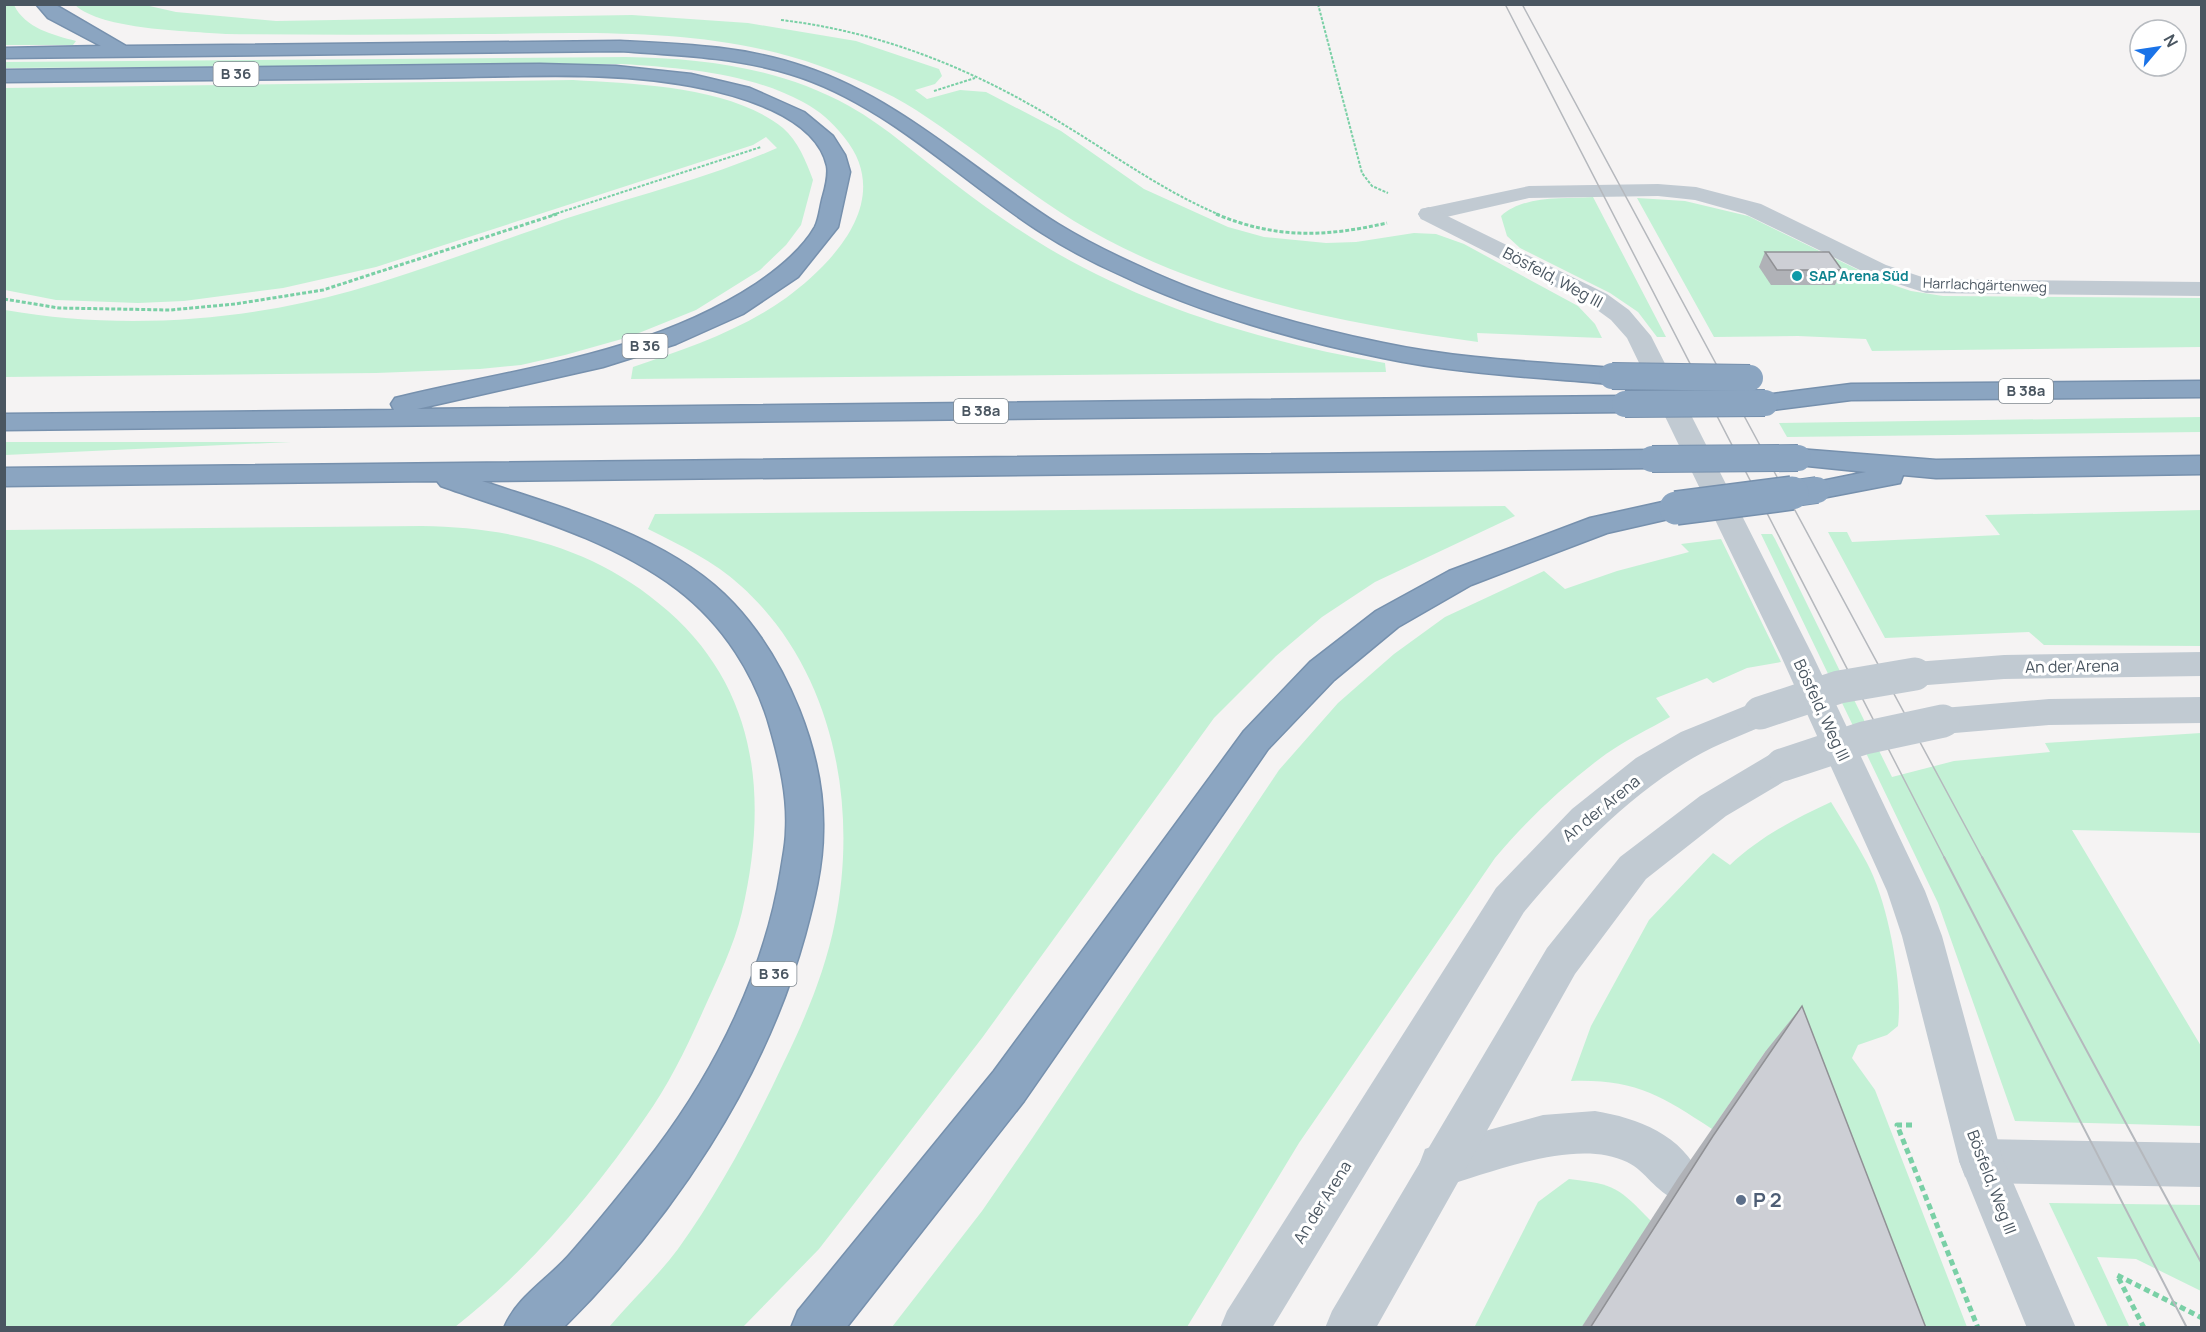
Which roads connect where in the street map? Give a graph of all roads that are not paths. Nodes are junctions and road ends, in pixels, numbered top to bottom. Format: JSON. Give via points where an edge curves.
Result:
{"nodes":[{"id":1,"x":44,"y":4,"type":"edge"},
{"id":2,"x":120,"y":50,"type":"junction"},
{"id":3,"x":4,"y":53,"type":"edge"},
{"id":4,"x":4,"y":76,"type":"edge"},
{"id":5,"x":1429,"y":213,"type":"joint"},
{"id":6,"x":2202,"y":289,"type":"edge"},
{"id":7,"x":2202,"y":389,"type":"edge"},
{"id":8,"x":1851,"y":392,"type":"junction"},
{"id":9,"x":338,"y":419,"type":"junction"},
{"id":10,"x":4,"y":422,"type":"edge"},
{"id":11,"x":2202,"y":465,"type":"edge"},
{"id":12,"x":1936,"y":469,"type":"junction"},
{"id":13,"x":430,"y":472,"type":"junction"},
{"id":14,"x":4,"y":477,"type":"edge"},
{"id":15,"x":2202,"y":664,"type":"edge"},
{"id":16,"x":2202,"y":710,"type":"edge"},
{"id":17,"x":1981,"y":1161,"type":"junction"},
{"id":18,"x":1441,"y":1165,"type":"junction"},
{"id":19,"x":2202,"y":1165,"type":"edge"},
{"id":20,"x":1678,"y":1178,"type":"dead end"},
{"id":21,"x":528,"y":1328,"type":"edge"},
{"id":22,"x":815,"y":1328,"type":"edge"},
{"id":23,"x":1244,"y":1328,"type":"edge"},
{"id":24,"x":1349,"y":1328,"type":"edge"},
{"id":25,"x":2052,"y":1328,"type":"edge"}],
"edges":[{"from":1,"to":2,"type":"highway","via":[[68,23]]},
{"from":2,"to":3,"type":"highway"},
{"from":2,"to":8,"type":"highway","bridge":true,"via":[[620,46],[701,51],[751,59],[797,70],[872,103],[1051,229],[1130,271],[1186,295],[1291,327],[1384,351],[1479,365],[1612,376],[1750,378]]},
{"from":4,"to":9,"type":"highway","number":"B 36","via":[[616,73],[702,82],[745,92],[799,117],[824,139],[831,151],[838,166],[839,192],[818,241],[796,268],[764,293],[730,312],[609,358]]},
{"from":5,"to":6,"type":"street","name":"Harrlachgärtenweg","via":[[1529,192],[1658,190],[1696,194],[1753,209],[1878,270],[1926,286]]},
{"from":5,"to":17,"type":"street","name":"Bösfeld, Weg III","via":[[1598,299],[1620,315],[1638,336],[1797,656],[1906,891],[1922,936]]},
{"from":7,"to":8,"type":"highway","number":"B 38a"},
{"from":8,"to":9,"type":"highway","number":"B 38a","bridge":true,"via":[[1765,403]]},
{"from":9,"to":10,"type":"highway","number":"B 36"},
{"from":11,"to":12,"type":"highway"},
{"from":12,"to":13,"type":"highway","bridge":true,"via":[[1798,458]]},
{"from":12,"to":22,"type":"highway","bridge":true,"via":[[1817,490],[1676,508],[1600,525],[1460,578],[1387,619],[1322,671],[1256,740],[1009,1086]]},
{"from":13,"to":14,"type":"highway","number":"B 36"},
{"from":13,"to":21,"type":"highway","number":"B 36","via":[[615,537],[687,581],[722,611],[754,654],[780,701],[800,773],[805,831],[795,901],[773,978],[730,1072],[666,1172],[586,1272]]},
{"from":15,"to":23,"type":"street","name":"An der Arena","bridge":true,"via":[[2004,667],[1915,674],[1839,687],[1760,713],[1673,752],[1614,794],[1560,842],[1510,900]]},
{"from":16,"to":18,"type":"street","bridge":true,"via":[[2049,712],[1943,722],[1864,738],[1782,765],[1713,806],[1633,868],[1561,961]]},
{"from":17,"to":19,"type":"street"},
{"from":17,"to":25,"type":"street","name":"Bösfeld, Weg III"},
{"from":18,"to":20,"type":"street","via":[[1558,1134],[1589,1131],[1616,1135],[1645,1148]]},
{"from":18,"to":24,"type":"street"}]}
